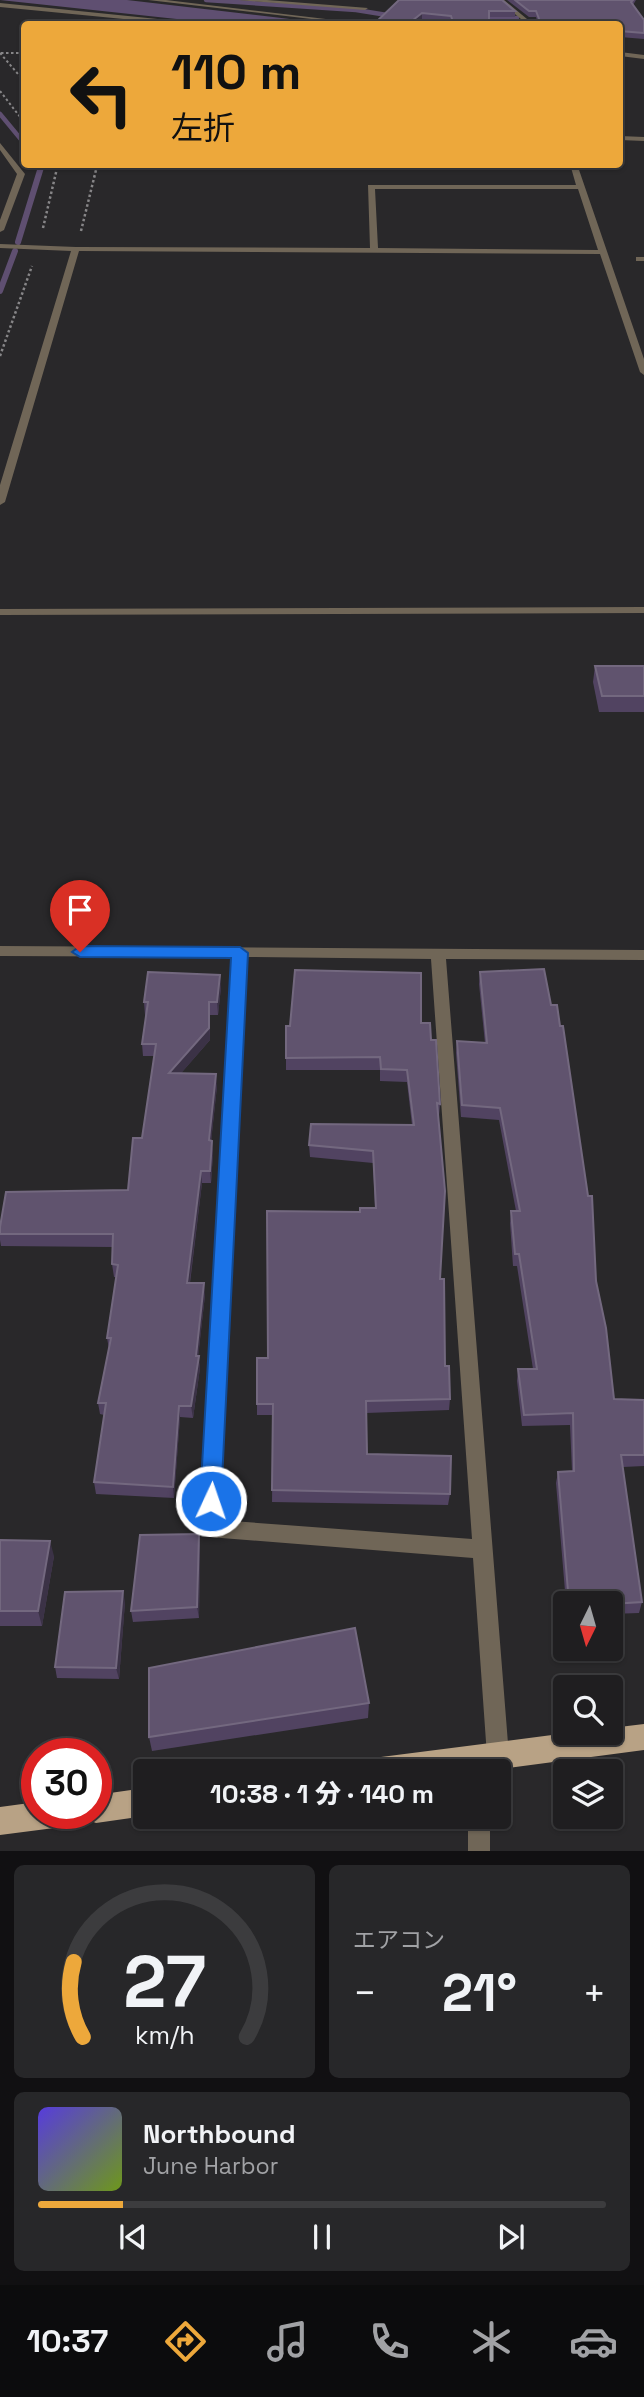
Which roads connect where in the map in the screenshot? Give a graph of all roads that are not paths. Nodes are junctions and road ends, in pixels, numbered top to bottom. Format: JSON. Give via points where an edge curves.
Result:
{"nodes":[{"id":1,"x":151,"y":0,"type":"edge"},
{"id":2,"x":241,"y":0,"type":"edge"},
{"id":3,"x":334,"y":0,"type":"edge"},
{"id":4,"x":501,"y":0,"type":"edge"},
{"id":5,"x":0,"y":5,"type":"edge"},
{"id":6,"x":364,"y":10,"type":"junction"},
{"id":7,"x":157,"y":21,"type":"edge"},
{"id":8,"x":337,"y":21,"type":"edge"},
{"id":9,"x":356,"y":21,"type":"edge"},
{"id":10,"x":526,"y":21,"type":"edge"},
{"id":11,"x":623,"y":54,"type":"edge"},
{"id":12,"x":644,"y":57,"type":"edge"},
{"id":13,"x":623,"y":138,"type":"edge"},
{"id":14,"x":644,"y":139,"type":"edge"},
{"id":15,"x":0,"y":145,"type":"edge"},
{"id":16,"x":574,"y":168,"type":"edge"},
{"id":17,"x":581,"y":187,"type":"junction"},
{"id":18,"x":0,"y":229,"type":"edge"},
{"id":19,"x":0,"y":246,"type":"edge"},
{"id":20,"x":76,"y":249,"type":"junction"},
{"id":21,"x":374,"y":251,"type":"junction"},
{"id":22,"x":603,"y":252,"type":"junction"},
{"id":23,"x":644,"y":372,"type":"edge"},
{"id":24,"x":0,"y":502,"type":"edge"},
{"id":25,"x":644,"y":610,"type":"edge"},
{"id":26,"x":0,"y":612,"type":"edge"},
{"id":27,"x":0,"y":951,"type":"edge"},
{"id":28,"x":240,"y":953,"type":"junction"},
{"id":29,"x":438,"y":954,"type":"junction"},
{"id":30,"x":644,"y":955,"type":"edge"},
{"id":31,"x":482,"y":1549,"type":"junction"},
{"id":32,"x":644,"y":1737,"type":"edge"},
{"id":33,"x":486,"y":1759,"type":"edge"},
{"id":34,"x":505,"y":1759,"type":"edge"},
{"id":35,"x":133,"y":1803,"type":"edge"},
{"id":36,"x":112,"y":1806,"type":"edge"},
{"id":37,"x":21,"y":1818,"type":"edge"},
{"id":38,"x":0,"y":1821,"type":"edge"},
{"id":39,"x":479,"y":1829,"type":"edge"},
{"id":40,"x":479,"y":1851,"type":"edge"}],
"edges":[{"from":1,"to":8,"type":"street"},
{"from":2,"to":6,"type":"street"},
{"from":3,"to":6,"type":"street"},
{"from":4,"to":10,"type":"street"},
{"from":5,"to":7,"type":"street"},
{"from":6,"to":9,"type":"street"},
{"from":11,"to":12,"type":"street"},
{"from":13,"to":14,"type":"street"},
{"from":15,"to":18,"type":"street","via":[[21,174]]},
{"from":16,"to":17,"type":"street"},
{"from":17,"to":21,"type":"street","via":[[371,187]]},
{"from":17,"to":22,"type":"street"},
{"from":19,"to":20,"type":"street"},
{"from":20,"to":21,"type":"street"},
{"from":20,"to":24,"type":"street"},
{"from":21,"to":22,"type":"street"},
{"from":22,"to":23,"type":"street"},
{"from":25,"to":26,"type":"street"},
{"from":27,"to":28,"type":"street"},
{"from":28,"to":29,"type":"street"},
{"from":28,"to":31,"type":"street","via":[[209,1528]]},
{"from":29,"to":30,"type":"street"},
{"from":29,"to":31,"type":"street"},
{"from":31,"to":33,"type":"street"},
{"from":32,"to":34,"type":"main road"},
{"from":35,"to":36,"type":"main road"},
{"from":37,"to":38,"type":"main road"},
{"from":39,"to":40,"type":"street"}]}
